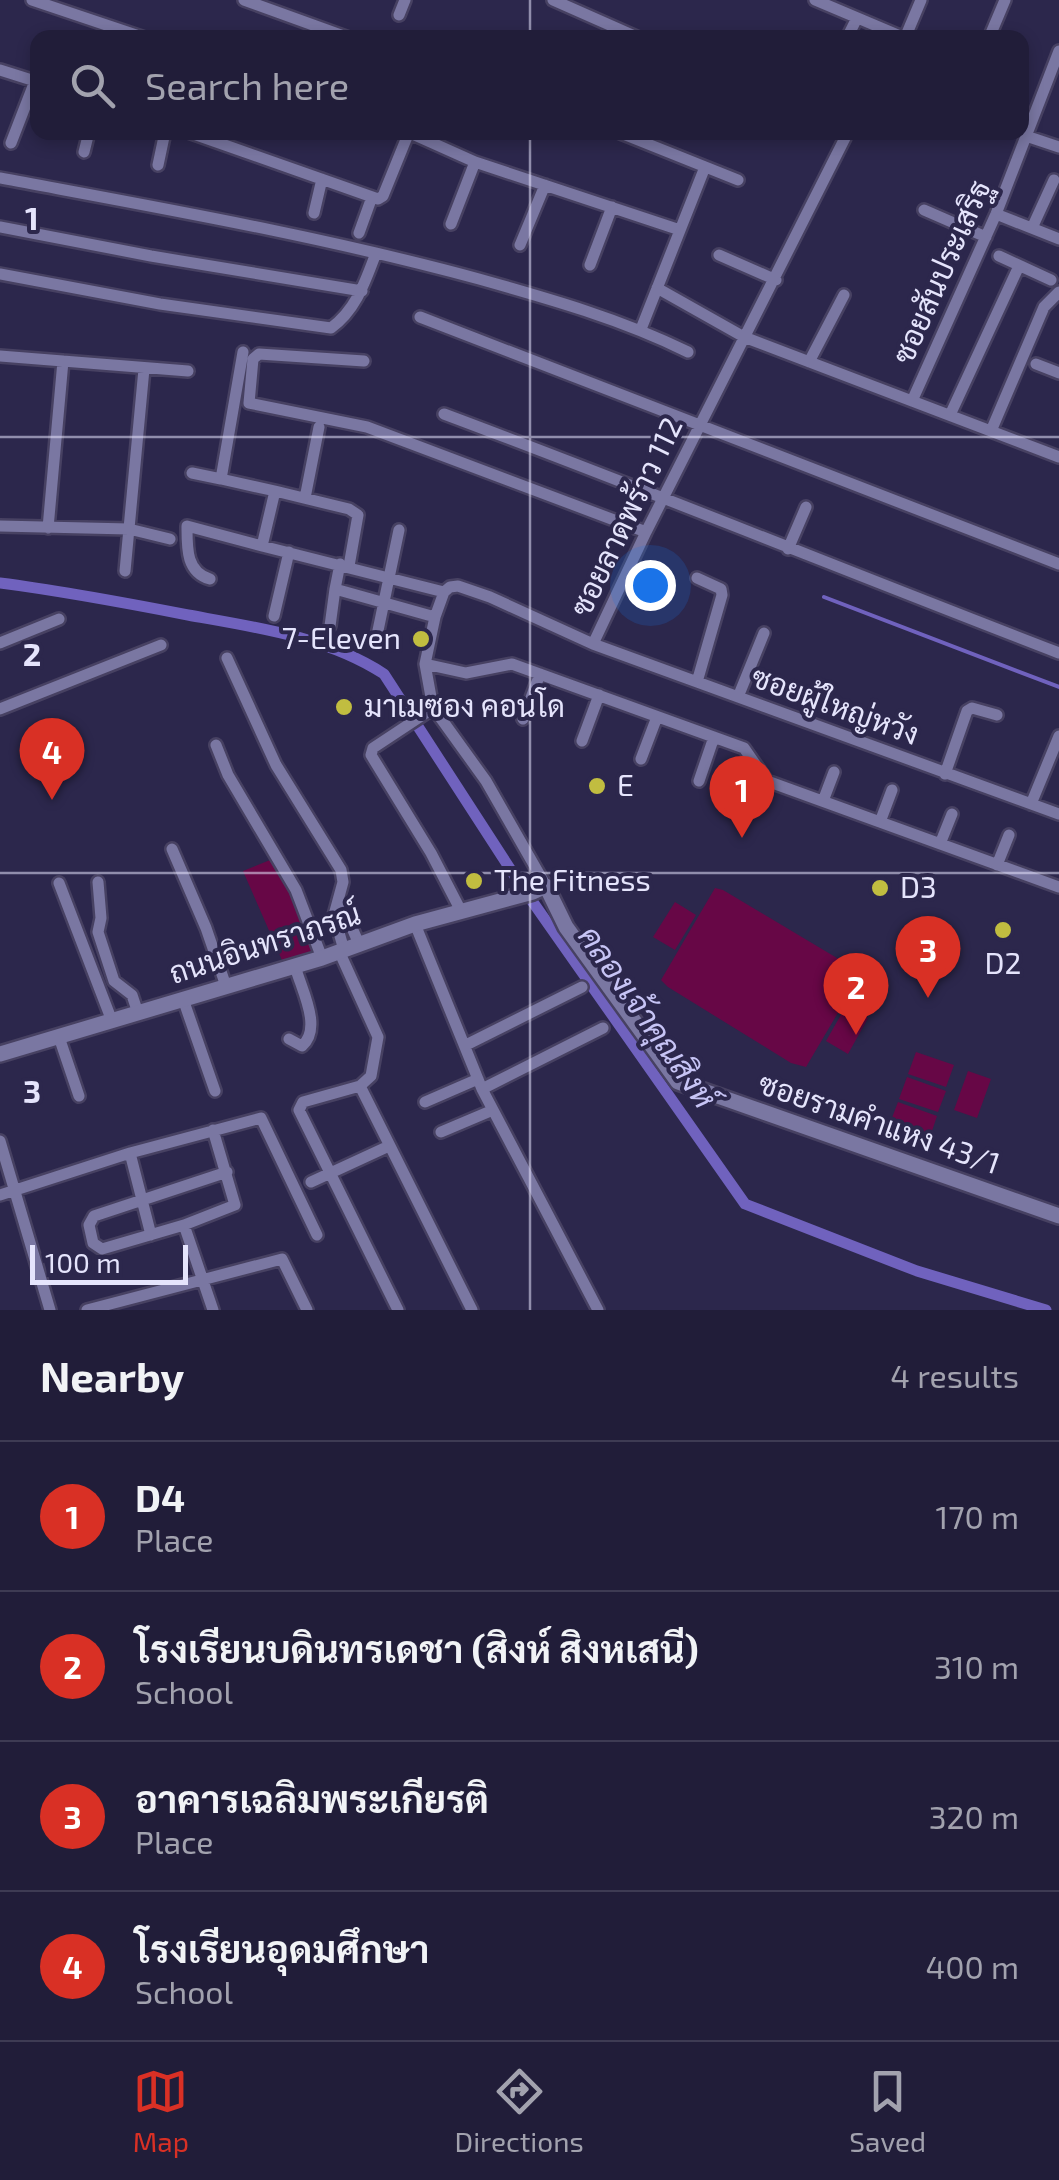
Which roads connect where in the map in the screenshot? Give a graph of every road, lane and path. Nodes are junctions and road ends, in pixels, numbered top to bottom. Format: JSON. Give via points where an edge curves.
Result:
{"nodes":[{"id":1,"x":32,"y":0,"type":"edge"},
{"id":2,"x":244,"y":0,"type":"edge"},
{"id":3,"x":405,"y":0,"type":"edge"},
{"id":4,"x":553,"y":0,"type":"edge"},
{"id":5,"x":816,"y":0,"type":"edge"},
{"id":6,"x":922,"y":0,"type":"edge"},
{"id":7,"x":1004,"y":0,"type":"edge"},
{"id":8,"x":571,"y":3,"type":"edge"},
{"id":9,"x":399,"y":15,"type":"dead end"},
{"id":10,"x":857,"y":18,"type":"junction"},
{"id":11,"x":121,"y":30,"type":"edge"},
{"id":12,"x":327,"y":30,"type":"edge"},
{"id":13,"x":623,"y":30,"type":"edge"},
{"id":14,"x":852,"y":30,"type":"edge"},
{"id":15,"x":886,"y":30,"type":"edge"},
{"id":16,"x":909,"y":30,"type":"edge"},
{"id":17,"x":991,"y":30,"type":"edge"},
{"id":18,"x":1059,"y":50,"type":"edge"},
{"id":19,"x":0,"y":70,"type":"edge"},
{"id":20,"x":30,"y":79,"type":"edge"},
{"id":21,"x":30,"y":96,"type":"edge"},
{"id":22,"x":1029,"y":101,"type":"edge"},
{"id":23,"x":1037,"y":105,"type":"junction"},
{"id":24,"x":1029,"y":128,"type":"edge"},
{"id":25,"x":1029,"y":137,"type":"edge"},
{"id":26,"x":87,"y":140,"type":"edge"},
{"id":27,"x":163,"y":140,"type":"edge"},
{"id":28,"x":211,"y":140,"type":"edge"},
{"id":29,"x":406,"y":140,"type":"edge"},
{"id":30,"x":425,"y":140,"type":"edge"},
{"id":31,"x":638,"y":140,"type":"edge"},
{"id":32,"x":845,"y":140,"type":"edge"},
{"id":33,"x":1024,"y":140,"type":"edge"},
{"id":34,"x":11,"y":143,"type":"dead end"},
{"id":35,"x":1059,"y":147,"type":"edge"},
{"id":36,"x":84,"y":152,"type":"dead end"},
{"id":37,"x":475,"y":162,"type":"junction"},
{"id":38,"x":158,"y":165,"type":"dead end"},
{"id":39,"x":705,"y":167,"type":"junction"},
{"id":40,"x":0,"y":178,"type":"edge"},
{"id":41,"x":322,"y":179,"type":"junction"},
{"id":42,"x":738,"y":180,"type":"dead end"},
{"id":43,"x":1054,"y":180,"type":"dead end"},
{"id":44,"x":544,"y":185,"type":"junction"},
{"id":45,"x":372,"y":197,"type":"junction"},
{"id":46,"x":612,"y":207,"type":"junction"},
{"id":47,"x":924,"y":210,"type":"dead end"},
{"id":48,"x":314,"y":213,"type":"dead end"},
{"id":49,"x":996,"y":214,"type":"junction"},
{"id":50,"x":451,"y":224,"type":"dead end"},
{"id":51,"x":0,"y":227,"type":"edge"},
{"id":52,"x":1032,"y":228,"type":"junction"},
{"id":53,"x":680,"y":230,"type":"junction"},
{"id":54,"x":359,"y":233,"type":"dead end"},
{"id":55,"x":986,"y":237,"type":"junction"},
{"id":56,"x":1059,"y":239,"type":"edge"},
{"id":57,"x":520,"y":245,"type":"dead end"},
{"id":58,"x":376,"y":253,"type":"junction"},
{"id":59,"x":720,"y":255,"type":"dead end"},
{"id":60,"x":1000,"y":256,"type":"dead end"},
{"id":61,"x":590,"y":265,"type":"dead end"},
{"id":62,"x":1019,"y":266,"type":"junction"},
{"id":63,"x":0,"y":274,"type":"edge"},
{"id":64,"x":776,"y":280,"type":"junction"},
{"id":65,"x":1050,"y":280,"type":"dead end"},
{"id":66,"x":657,"y":288,"type":"junction"},
{"id":67,"x":362,"y":291,"type":"junction"},
{"id":68,"x":1059,"y":292,"type":"edge"},
{"id":69,"x":844,"y":295,"type":"dead end"},
{"id":70,"x":420,"y":317,"type":"dead end"},
{"id":71,"x":641,"y":329,"type":"junction"},
{"id":72,"x":744,"y":336,"type":"junction"},
{"id":73,"x":242,"y":352,"type":"dead end"},
{"id":74,"x":688,"y":352,"type":"dead end"},
{"id":75,"x":0,"y":356,"type":"edge"},
{"id":76,"x":364,"y":361,"type":"dead end"},
{"id":77,"x":63,"y":362,"type":"junction"},
{"id":78,"x":808,"y":362,"type":"junction"},
{"id":79,"x":1036,"y":364,"type":"dead end"},
{"id":80,"x":144,"y":369,"type":"junction"},
{"id":81,"x":188,"y":371,"type":"dead end"},
{"id":82,"x":1059,"y":373,"type":"edge"},
{"id":83,"x":912,"y":401,"type":"junction"},
{"id":84,"x":444,"y":414,"type":"dead end"},
{"id":85,"x":950,"y":415,"type":"junction"},
{"id":86,"x":319,"y":426,"type":"dead end"},
{"id":87,"x":700,"y":426,"type":"junction"},
{"id":88,"x":991,"y":431,"type":"junction"},
{"id":89,"x":1059,"y":456,"type":"edge"},
{"id":90,"x":192,"y":473,"type":"dead end"},
{"id":91,"x":221,"y":479,"type":"junction"},
{"id":92,"x":274,"y":491,"type":"junction"},
{"id":93,"x":664,"y":497,"type":"junction"},
{"id":94,"x":305,"y":498,"type":"junction"},
{"id":95,"x":806,"y":507,"type":"dead end"},
{"id":96,"x":0,"y":526,"type":"edge"},
{"id":97,"x":48,"y":528,"type":"junction"},
{"id":98,"x":129,"y":530,"type":"junction"},
{"id":99,"x":398,"y":530,"type":"dead end"},
{"id":100,"x":646,"y":532,"type":"junction"},
{"id":101,"x":170,"y":539,"type":"dead end"},
{"id":102,"x":262,"y":546,"type":"junction"},
{"id":103,"x":788,"y":549,"type":"junction"},
{"id":104,"x":289,"y":552,"type":"junction"},
{"id":105,"x":1059,"y":564,"type":"edge"},
{"id":106,"x":344,"y":565,"type":"junction"},
{"id":107,"x":125,"y":571,"type":"dead end"},
{"id":108,"x":390,"y":576,"type":"junction"},
{"id":109,"x":698,"y":578,"type":"dead end"},
{"id":110,"x":210,"y":579,"type":"dead end"},
{"id":111,"x":336,"y":589,"type":"junction"},
{"id":112,"x":444,"y":592,"type":"junction"},
{"id":113,"x":384,"y":603,"type":"junction"},
{"id":114,"x":274,"y":616,"type":"dead end"},
{"id":115,"x":436,"y":617,"type":"junction"},
{"id":116,"x":59,"y":619,"type":"dead end"},
{"id":117,"x":330,"y":626,"type":"dead end"},
{"id":118,"x":764,"y":633,"type":"dead end"},
{"id":119,"x":376,"y":640,"type":"dead end"},
{"id":120,"x":0,"y":643,"type":"edge"},
{"id":121,"x":161,"y":644,"type":"dead end"},
{"id":122,"x":593,"y":644,"type":"junction"},
{"id":123,"x":1059,"y":654,"type":"edge"},
{"id":124,"x":227,"y":658,"type":"dead end"},
{"id":125,"x":425,"y":664,"type":"junction"},
{"id":126,"x":540,"y":674,"type":"junction"},
{"id":127,"x":697,"y":682,"type":"junction"},
{"id":128,"x":599,"y":695,"type":"junction"},
{"id":129,"x":738,"y":697,"type":"junction"},
{"id":130,"x":0,"y":708,"type":"edge"},
{"id":131,"x":430,"y":711,"type":"junction"},
{"id":132,"x":996,"y":715,"type":"dead end"},
{"id":133,"x":657,"y":717,"type":"junction"},
{"id":134,"x":523,"y":719,"type":"dead end"},
{"id":135,"x":1059,"y":736,"type":"edge"},
{"id":136,"x":714,"y":738,"type":"junction"},
{"id":137,"x":582,"y":742,"type":"dead end"},
{"id":138,"x":216,"y":745,"type":"dead end"},
{"id":139,"x":641,"y":759,"type":"dead end"},
{"id":140,"x":834,"y":772,"type":"dead end"},
{"id":141,"x":945,"y":774,"type":"junction"},
{"id":142,"x":699,"y":781,"type":"dead end"},
{"id":143,"x":892,"y":790,"type":"dead end"},
{"id":144,"x":823,"y":801,"type":"junction"},
{"id":145,"x":1031,"y":804,"type":"junction"},
{"id":146,"x":952,"y":814,"type":"dead end"},
{"id":147,"x":1059,"y":814,"type":"edge"},
{"id":148,"x":880,"y":822,"type":"junction"},
{"id":149,"x":1009,"y":836,"type":"dead end"},
{"id":150,"x":940,"y":844,"type":"junction"},
{"id":151,"x":172,"y":849,"type":"dead end"},
{"id":152,"x":997,"y":864,"type":"junction"},
{"id":153,"x":98,"y":882,"type":"dead end"},
{"id":154,"x":1058,"y":882,"type":"edge"},
{"id":155,"x":59,"y":883,"type":"dead end"},
{"id":156,"x":540,"y":889,"type":"junction"},
{"id":157,"x":461,"y":911,"type":"junction"},
{"id":158,"x":415,"y":924,"type":"junction"},
{"id":159,"x":347,"y":948,"type":"junction"},
{"id":160,"x":322,"y":958,"type":"junction"},
{"id":161,"x":295,"y":966,"type":"junction"},
{"id":162,"x":226,"y":986,"type":"junction"},
{"id":163,"x":582,"y":987,"type":"dead end"},
{"id":164,"x":183,"y":999,"type":"junction"},
{"id":165,"x":138,"y":1013,"type":"junction"},
{"id":166,"x":112,"y":1021,"type":"junction"},
{"id":167,"x":603,"y":1028,"type":"dead end"},
{"id":168,"x":58,"y":1037,"type":"junction"},
{"id":169,"x":289,"y":1039,"type":"dead end"},
{"id":170,"x":466,"y":1045,"type":"junction"},
{"id":171,"x":0,"y":1054,"type":"edge"},
{"id":172,"x":480,"y":1084,"type":"junction"},
{"id":173,"x":360,"y":1086,"type":"junction"},
{"id":174,"x":215,"y":1092,"type":"dead end"},
{"id":175,"x":80,"y":1096,"type":"dead end"},
{"id":176,"x":425,"y":1102,"type":"dead end"},
{"id":177,"x":493,"y":1110,"type":"junction"},
{"id":178,"x":212,"y":1130,"type":"junction"},
{"id":179,"x":441,"y":1132,"type":"dead end"},
{"id":180,"x":0,"y":1141,"type":"edge"},
{"id":181,"x":389,"y":1146,"type":"junction"},
{"id":182,"x":130,"y":1153,"type":"junction"},
{"id":183,"x":226,"y":1172,"type":"junction"},
{"id":184,"x":331,"y":1172,"type":"junction"},
{"id":185,"x":311,"y":1182,"type":"dead end"},
{"id":186,"x":15,"y":1190,"type":"junction"},
{"id":187,"x":0,"y":1195,"type":"edge"},
{"id":188,"x":142,"y":1200,"type":"junction"},
{"id":189,"x":1059,"y":1216,"type":"edge"},
{"id":190,"x":184,"y":1225,"type":"junction"},
{"id":191,"x":151,"y":1235,"type":"junction"},
{"id":192,"x":317,"y":1235,"type":"dead end"},
{"id":193,"x":203,"y":1278,"type":"junction"},
{"id":194,"x":50,"y":1310,"type":"edge"},
{"id":195,"x":87,"y":1310,"type":"edge"},
{"id":196,"x":213,"y":1310,"type":"edge"},
{"id":197,"x":307,"y":1310,"type":"edge"},
{"id":198,"x":398,"y":1310,"type":"edge"},
{"id":199,"x":472,"y":1310,"type":"edge"},
{"id":200,"x":598,"y":1310,"type":"edge"}],
"edges":[{"from":1,"to":11,"type":"street"},
{"from":2,"to":12,"type":"street"},
{"from":3,"to":9,"type":"street"},
{"from":4,"to":8,"type":"street"},
{"from":5,"to":10,"type":"street"},
{"from":6,"to":16,"type":"street"},
{"from":7,"to":17,"type":"street"},
{"from":8,"to":13,"type":"street"},
{"from":10,"to":14,"type":"street"},
{"from":10,"to":15,"type":"street"},
{"from":18,"to":23,"type":"street","name":"ซอยสันประเสริฐ"},
{"from":19,"to":20,"type":"street"},
{"from":21,"to":34,"type":"street"},
{"from":22,"to":23,"type":"street"},
{"from":23,"to":24,"type":"street","name":"ซอยสันประเสริฐ"},
{"from":25,"to":35,"type":"street"},
{"from":26,"to":36,"type":"street"},
{"from":27,"to":38,"type":"street"},
{"from":28,"to":41,"type":"street"},
{"from":29,"to":45,"type":"street","via":[[383,196]]},
{"from":30,"to":37,"type":"street"},
{"from":31,"to":39,"type":"street"},
{"from":32,"to":64,"type":"street","name":"ซอยลาดพร้าว 112"},
{"from":33,"to":49,"type":"street","name":"ซอยสันประเสริฐ"},
{"from":37,"to":44,"type":"street"},
{"from":37,"to":50,"type":"street"},
{"from":39,"to":42,"type":"street"},
{"from":39,"to":53,"type":"street"},
{"from":40,"to":58,"type":"street"},
{"from":41,"to":45,"type":"street"},
{"from":41,"to":48,"type":"street"},
{"from":43,"to":52,"type":"street"},
{"from":44,"to":46,"type":"street"},
{"from":44,"to":57,"type":"street"},
{"from":45,"to":54,"type":"street"},
{"from":46,"to":53,"type":"street"},
{"from":46,"to":61,"type":"street"},
{"from":47,"to":55,"type":"street"},
{"from":49,"to":52,"type":"street"},
{"from":49,"to":55,"type":"street","name":"ซอยสันประเสริฐ"},
{"from":51,"to":67,"type":"street"},
{"from":52,"to":56,"type":"street"},
{"from":53,"to":66,"type":"street"},
{"from":55,"to":83,"type":"street","name":"ซอยสันประเสริฐ"},
{"from":58,"to":67,"type":"street"},
{"from":58,"to":71,"type":"street"},
{"from":59,"to":64,"type":"street"},
{"from":60,"to":62,"type":"street"},
{"from":62,"to":65,"type":"street"},
{"from":62,"to":85,"type":"street"},
{"from":63,"to":67,"type":"street","via":[[330,328]]},
{"from":64,"to":72,"type":"street","name":"ซอยลาดพร้าว 112"},
{"from":66,"to":71,"type":"street"},
{"from":66,"to":72,"type":"street"},
{"from":68,"to":88,"type":"street","via":[[1044,307]]},
{"from":69,"to":78,"type":"street"},
{"from":70,"to":87,"type":"street"},
{"from":71,"to":74,"type":"street"},
{"from":72,"to":78,"type":"street"},
{"from":72,"to":87,"type":"street","name":"ซอยลาดพร้าว 112"},
{"from":73,"to":91,"type":"street"},
{"from":75,"to":77,"type":"street"},
{"from":76,"to":100,"type":"street","via":[[259,354],[249,403],[367,427]]},
{"from":77,"to":80,"type":"street"},
{"from":77,"to":97,"type":"street"},
{"from":78,"to":83,"type":"street"},
{"from":79,"to":82,"type":"street"},
{"from":80,"to":81,"type":"street"},
{"from":80,"to":98,"type":"street"},
{"from":83,"to":85,"type":"street"},
{"from":84,"to":93,"type":"street"},
{"from":85,"to":88,"type":"street"},
{"from":86,"to":94,"type":"street"},
{"from":87,"to":93,"type":"street","name":"ซอยลาดพร้าว 112"},
{"from":87,"to":105,"type":"street"},
{"from":88,"to":89,"type":"street"},
{"from":90,"to":91,"type":"street"},
{"from":91,"to":92,"type":"street"},
{"from":92,"to":94,"type":"street"},
{"from":92,"to":102,"type":"street"},
{"from":93,"to":100,"type":"street","name":"ซอยลาดพร้าว 112"},
{"from":93,"to":103,"type":"street"},
{"from":94,"to":106,"type":"street","via":[[358,515]]},
{"from":95,"to":103,"type":"street"},
{"from":96,"to":97,"type":"street"},
{"from":97,"to":98,"type":"street"},
{"from":98,"to":101,"type":"street"},
{"from":98,"to":107,"type":"street"},
{"from":99,"to":108,"type":"street"},
{"from":100,"to":122,"type":"street","name":"ซอยลาดพร้าว 112"},
{"from":102,"to":104,"type":"street","name":"ซอยลาดพร้าว 112"},
{"from":102,"to":110,"type":"street","name":"ซอยลาดพร้าว 112","via":[[187,526],[193,569]]},
{"from":103,"to":123,"type":"street"},
{"from":104,"to":106,"type":"street","name":"ซอยลาดพร้าว 112"},
{"from":104,"to":114,"type":"street"},
{"from":106,"to":108,"type":"street","name":"ซอยลาดพร้าว 112"},
{"from":106,"to":111,"type":"street"},
{"from":108,"to":112,"type":"street","name":"ซอยลาดพร้าว 112"},
{"from":108,"to":113,"type":"street"},
{"from":109,"to":127,"type":"street","via":[[722,594]]},
{"from":111,"to":113,"type":"street"},
{"from":111,"to":117,"type":"street"},
{"from":112,"to":115,"type":"street"},
{"from":112,"to":122,"type":"street","name":"ซอยลาดพร้าว 112","via":[[458,586],[490,597]]},
{"from":113,"to":115,"type":"street"},
{"from":113,"to":119,"type":"street"},
{"from":115,"to":125,"type":"street"},
{"from":116,"to":120,"type":"street"},
{"from":118,"to":129,"type":"street"},
{"from":121,"to":130,"type":"street"},
{"from":122,"to":127,"type":"street","name":"ซอยผู้ใหญ่หวัง"},
{"from":124,"to":159,"type":"street","via":[[276,765],[341,870],[338,905],[346,912]]},
{"from":125,"to":126,"type":"street","via":[[466,673],[512,664]]},
{"from":125,"to":131,"type":"street"},
{"from":126,"to":128,"type":"street"},
{"from":126,"to":134,"type":"street"},
{"from":127,"to":129,"type":"street","name":"ซอยผู้ใหญ่หวัง"},
{"from":128,"to":133,"type":"street"},
{"from":128,"to":137,"type":"street"},
{"from":129,"to":141,"type":"street","name":"ซอยผู้ใหญ่หวัง"},
{"from":131,"to":156,"type":"street","via":[[486,780]]},
{"from":131,"to":157,"type":"street","via":[[372,748],[371,755]]},
{"from":132,"to":141,"type":"street","via":[[967,711]]},
{"from":133,"to":136,"type":"street"},
{"from":133,"to":139,"type":"street"},
{"from":135,"to":145,"type":"street"},
{"from":136,"to":142,"type":"street"},
{"from":136,"to":144,"type":"street","via":[[744,748],[767,781]]},
{"from":138,"to":160,"type":"street","via":[[296,890]]},
{"from":140,"to":144,"type":"street"},
{"from":141,"to":145,"type":"street","name":"ซอยผู้ใหญ่หวัง"},
{"from":143,"to":148,"type":"street"},
{"from":144,"to":148,"type":"street"},
{"from":145,"to":147,"type":"street","name":"ซอยผู้ใหญ่หวัง"},
{"from":146,"to":150,"type":"street"},
{"from":148,"to":150,"type":"street"},
{"from":149,"to":152,"type":"street"},
{"from":150,"to":152,"type":"street"},
{"from":151,"to":162,"type":"street"},
{"from":152,"to":154,"type":"street"},
{"from":153,"to":165,"type":"street","via":[[98,932],[114,980],[132,995]]},
{"from":155,"to":166,"type":"street"},
{"from":156,"to":157,"type":"street","name":"ถนนอินทราภรณ์"},
{"from":156,"to":189,"type":"street","name":"ซอยรามคำแหง 43/1","via":[[678,1082]]},
{"from":157,"to":158,"type":"street","name":"ถนนอินทราภรณ์"},
{"from":158,"to":159,"type":"street","name":"ถนนอินทราภรณ์"},
{"from":158,"to":170,"type":"street"},
{"from":159,"to":160,"type":"street","name":"ถนนอินทราภรณ์"},
{"from":159,"to":173,"type":"street","via":[[378,1037],[371,1076]]},
{"from":160,"to":161,"type":"street","name":"ถนนอินทราภรณ์"},
{"from":161,"to":162,"type":"street","name":"ถนนอินทราภรณ์"},
{"from":161,"to":169,"type":"street","via":[[313,1027],[302,1046]]},
{"from":162,"to":164,"type":"street","name":"ถนนอินทราภรณ์"},
{"from":163,"to":170,"type":"street"},
{"from":164,"to":165,"type":"street","name":"ถนนอินทราภรณ์"},
{"from":164,"to":174,"type":"street"},
{"from":165,"to":166,"type":"street","name":"ถนนอินทราภรณ์"},
{"from":166,"to":168,"type":"street","name":"ถนนอินทราภรณ์"},
{"from":167,"to":172,"type":"street"},
{"from":168,"to":171,"type":"street","name":"ถนนอินทราภรณ์"},
{"from":168,"to":175,"type":"street"},
{"from":170,"to":172,"type":"street"},
{"from":172,"to":176,"type":"street"},
{"from":172,"to":177,"type":"street"},
{"from":173,"to":181,"type":"street"},
{"from":173,"to":184,"type":"street","via":[[300,1106]]},
{"from":177,"to":179,"type":"street"},
{"from":177,"to":200,"type":"street"},
{"from":178,"to":182,"type":"street"},
{"from":178,"to":183,"type":"street"},
{"from":178,"to":192,"type":"street","via":[[265,1120]]},
{"from":180,"to":186,"type":"street"},
{"from":181,"to":184,"type":"street"},
{"from":181,"to":199,"type":"street"},
{"from":182,"to":186,"type":"street"},
{"from":182,"to":188,"type":"street"},
{"from":183,"to":188,"type":"street"},
{"from":183,"to":190,"type":"street","via":[[234,1208]]},
{"from":184,"to":185,"type":"street"},
{"from":184,"to":198,"type":"street"},
{"from":186,"to":187,"type":"street"},
{"from":186,"to":194,"type":"street"},
{"from":188,"to":191,"type":"street"},
{"from":188,"to":191,"type":"street","via":[[94,1216],[88,1226],[102,1248]]},
{"from":190,"to":191,"type":"street"},
{"from":190,"to":193,"type":"street"},
{"from":193,"to":195,"type":"street"},
{"from":193,"to":196,"type":"street"},
{"from":193,"to":197,"type":"street","via":[[282,1259]]}]}
